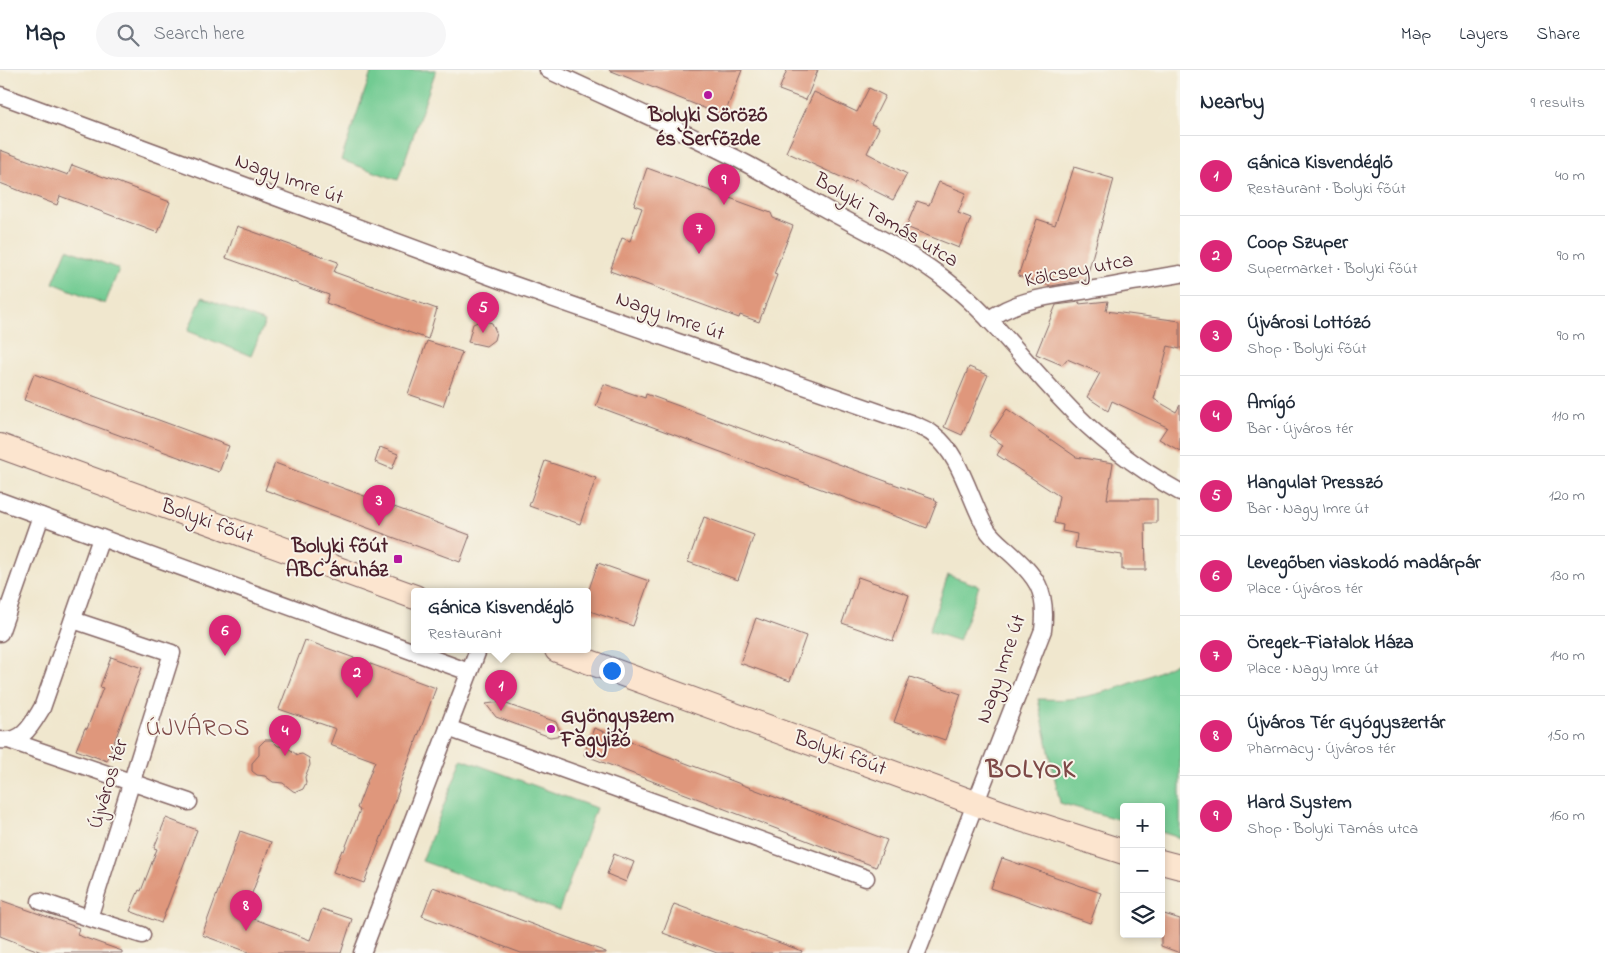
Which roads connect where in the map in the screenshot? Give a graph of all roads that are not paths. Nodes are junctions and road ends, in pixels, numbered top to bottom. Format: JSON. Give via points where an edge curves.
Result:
{"nodes":[{"id":1,"x":556,"y":72,"type":"edge"},
{"id":2,"x":0,"y":95,"type":"edge"},
{"id":3,"x":1180,"y":274,"type":"edge"},
{"id":4,"x":989,"y":320,"type":"junction"},
{"id":5,"x":0,"y":446,"type":"edge"},
{"id":6,"x":1180,"y":492,"type":"edge"},
{"id":7,"x":0,"y":501,"type":"edge"},
{"id":8,"x":41,"y":516,"type":"junction"},
{"id":9,"x":101,"y":538,"type":"junction"},
{"id":10,"x":411,"y":596,"type":"edge"},
{"id":11,"x":73,"y":620,"type":"junction"},
{"id":12,"x":0,"y":632,"type":"edge"},
{"id":13,"x":411,"y":651,"type":"edge"},
{"id":14,"x":418,"y":653,"type":"edge"},
{"id":15,"x":477,"y":653,"type":"edge"},
{"id":16,"x":565,"y":653,"type":"edge"},
{"id":17,"x":470,"y":672,"type":"junction"},
{"id":18,"x":448,"y":728,"type":"junction"},
{"id":19,"x":5,"y":741,"type":"edge"},
{"id":20,"x":131,"y":784,"type":"junction"},
{"id":21,"x":189,"y":802,"type":"dead end"},
{"id":22,"x":976,"y":803,"type":"junction"},
{"id":23,"x":1120,"y":851,"type":"edge"},
{"id":24,"x":1165,"y":863,"type":"edge"},
{"id":25,"x":1180,"y":867,"type":"edge"},
{"id":26,"x":866,"y":878,"type":"dead end"},
{"id":27,"x":40,"y":901,"type":"dead end"},
{"id":28,"x":89,"y":918,"type":"junction"},
{"id":29,"x":142,"y":935,"type":"dead end"},
{"id":30,"x":362,"y":953,"type":"edge"},
{"id":31,"x":917,"y":953,"type":"edge"}],
"edges":[{"from":1,"to":4,"type":"street","name":"Bolyki Tamás utca","via":[[747,164],[899,249],[946,280]]},
{"from":2,"to":22,"type":"street","name":"Nagy Imre út","via":[[500,280],[917,426],[936,436],[954,459],[986,530],[1036,580],[1045,613],[1043,630]]},
{"from":3,"to":4,"type":"street","name":"Kölcsey utca","via":[[1036,300],[1005,309]]},
{"from":4,"to":6,"type":"street","name":"Bolyki Tamás utca","via":[[1083,421],[1135,463]]},
{"from":5,"to":10,"type":"main road","name":"Bolyki főút"},
{"from":7,"to":8,"type":"street"},
{"from":8,"to":9,"type":"street"},
{"from":8,"to":12,"type":"street"},
{"from":9,"to":11,"type":"street"},
{"from":9,"to":13,"type":"street"},
{"from":11,"to":19,"type":"street","via":[[42,708],[28,731]]},
{"from":11,"to":20,"type":"street","name":"Újváros tér","via":[[172,653]]},
{"from":14,"to":17,"type":"street"},
{"from":15,"to":17,"type":"street"},
{"from":16,"to":22,"type":"main road","name":"Bolyki főút"},
{"from":17,"to":18,"type":"street"},
{"from":18,"to":26,"type":"street"},
{"from":18,"to":30,"type":"street"},
{"from":19,"to":20,"type":"street"},
{"from":20,"to":21,"type":"street"},
{"from":20,"to":28,"type":"street","name":"Újváros tér"},
{"from":22,"to":23,"type":"main road","name":"Bolyki főút"},
{"from":22,"to":31,"type":"street","name":"Nagy Imre út"},
{"from":24,"to":25,"type":"main road"},
{"from":27,"to":28,"type":"street"},
{"from":28,"to":29,"type":"street"}]}
